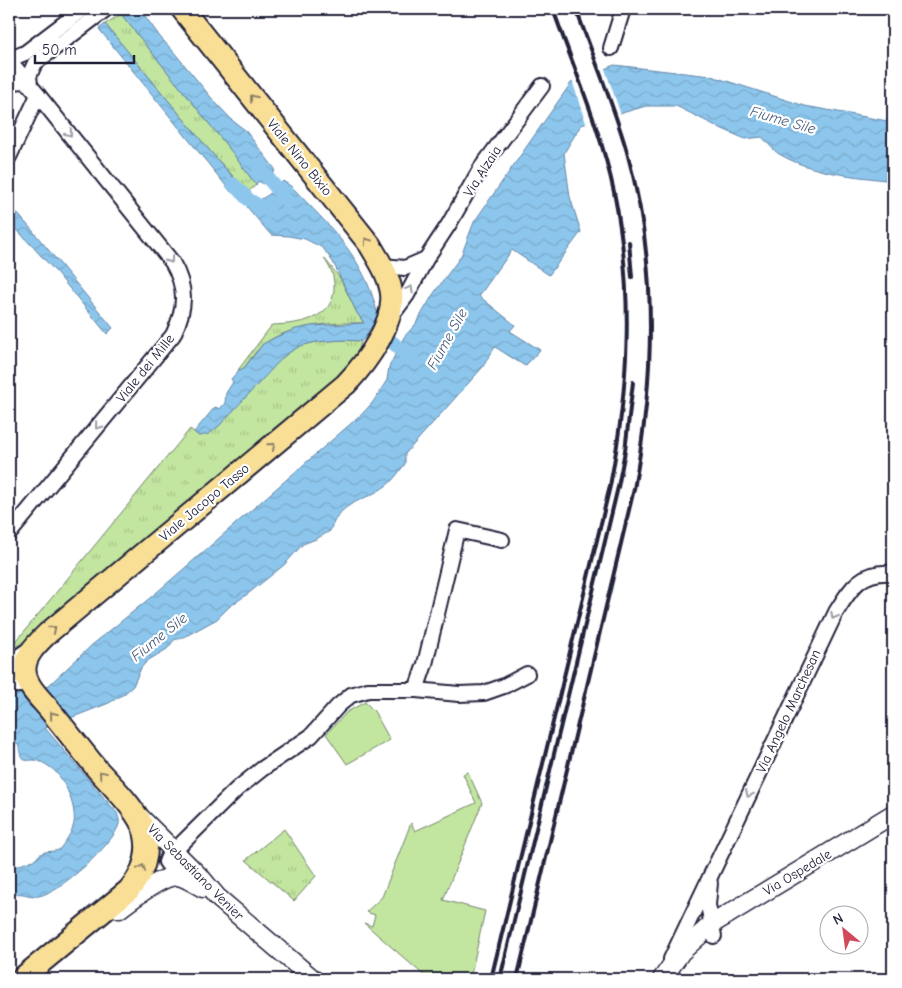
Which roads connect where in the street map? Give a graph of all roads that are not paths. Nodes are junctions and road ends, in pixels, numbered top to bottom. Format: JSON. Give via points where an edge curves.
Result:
{"nodes":[{"id":1,"x":106,"y":9,"type":"edge"},
{"id":2,"x":623,"y":9,"type":"edge"},
{"id":3,"x":81,"y":10,"type":"edge"},
{"id":4,"x":184,"y":13,"type":"edge"},
{"id":5,"x":611,"y":48,"type":"dead end"},
{"id":6,"x":9,"y":56,"type":"edge"},
{"id":7,"x":9,"y":60,"type":"edge"},
{"id":8,"x":9,"y":82,"type":"edge"},
{"id":9,"x":542,"y":86,"type":"dead end"},
{"id":10,"x":32,"y":87,"type":"junction"},
{"id":11,"x":9,"y":157,"type":"edge"},
{"id":12,"x":426,"y":259,"type":"junction"},
{"id":13,"x":382,"y":266,"type":"junction"},
{"id":14,"x":390,"y":317,"type":"junction"},
{"id":15,"x":9,"y":534,"type":"edge"},
{"id":16,"x":502,"y":540,"type":"dead end"},
{"id":17,"x":893,"y":573,"type":"edge"},
{"id":18,"x":35,"y":646,"type":"junction"},
{"id":19,"x":11,"y":662,"type":"edge"},
{"id":20,"x":527,"y":674,"type":"dead end"},
{"id":21,"x":19,"y":685,"type":"edge"},
{"id":22,"x":416,"y":690,"type":"junction"},
{"id":23,"x":126,"y":802,"type":"junction"},
{"id":24,"x":893,"y":814,"type":"edge"},
{"id":25,"x":893,"y":828,"type":"edge"},
{"id":26,"x":173,"y":868,"type":"junction"},
{"id":27,"x":710,"y":878,"type":"junction"},
{"id":28,"x":692,"y":913,"type":"junction"},
{"id":29,"x":713,"y":927,"type":"junction"},
{"id":30,"x":58,"y":949,"type":"junction"},
{"id":31,"x":21,"y":979,"type":"edge"},
{"id":32,"x":313,"y":979,"type":"edge"},
{"id":33,"x":662,"y":979,"type":"edge"},
{"id":34,"x":672,"y":979,"type":"edge"}],
"edges":[{"from":1,"to":10,"type":"street","via":[[35,63],[29,76]]},
{"from":2,"to":5,"type":"street"},
{"from":3,"to":6,"type":"street","via":[[25,53]]},
{"from":13,"to":4,"type":"main road","name":"Viale Nino Bixio","one_way":true,"via":[[349,218]]},
{"from":7,"to":10,"type":"street","name":"Viale dei Mille"},
{"from":8,"to":10,"type":"street"},
{"from":9,"to":12,"type":"street","name":"Via Alzaia","via":[[481,168]]},
{"from":10,"to":11,"type":"street"},
{"from":10,"to":15,"type":"street","name":"Viale dei Mille","one_way":true,"via":[[172,262],[182,281],[183,308],[173,335]]},
{"from":12,"to":13,"type":"street","via":[[405,268]]},
{"from":14,"to":12,"type":"street","name":"Via Alzaia","one_way":true,"via":[[407,295]]},
{"from":13,"to":14,"type":"main road","name":"Viale Nino Bixio","via":[[392,291]]},
{"from":18,"to":14,"type":"main road","name":"Viale Jacopo Tasso","one_way":true,"via":[[346,384],[370,355]]},
{"from":16,"to":22,"type":"street","via":[[457,530]]},
{"from":17,"to":27,"type":"street","name":"Via Angelo Marchesan","one_way":true,"via":[[864,577],[845,597]]},
{"from":18,"to":19,"type":"street","name":"Viale Jacopo Tasso"},
{"from":18,"to":21,"type":"main road","name":"Viale Jacopo Tasso","via":[[25,665],[26,679]]},
{"from":20,"to":22,"type":"street","via":[[484,693]]},
{"from":23,"to":21,"type":"main road","one_way":true},
{"from":22,"to":26,"type":"street","via":[[368,690],[351,695],[311,736],[237,789]]},
{"from":23,"to":26,"type":"street","name":"Via Sebastiano Venier"},
{"from":30,"to":23,"type":"main road","one_way":true,"via":[[121,897],[140,873],[146,849],[144,832]]},
{"from":24,"to":29,"type":"street","name":"Via Ospedale"},
{"from":25,"to":29,"type":"street"},
{"from":26,"to":30,"type":"street"},
{"from":26,"to":32,"type":"street","name":"Via Sebastiano Venier","via":[[202,879],[217,897]]},
{"from":27,"to":28,"type":"street","name":"Via Angelo Marchesan"},
{"from":27,"to":29,"type":"street","name":"Via Angelo Marchesan","via":[[708,905],[712,911]]},
{"from":28,"to":29,"type":"street","via":[[696,925]]},
{"from":28,"to":33,"type":"street","name":"Via Angelo Marchesan"},
{"from":29,"to":33,"type":"street","via":[[681,952]]},
{"from":29,"to":34,"type":"street"},
{"from":30,"to":31,"type":"main road"}]}
